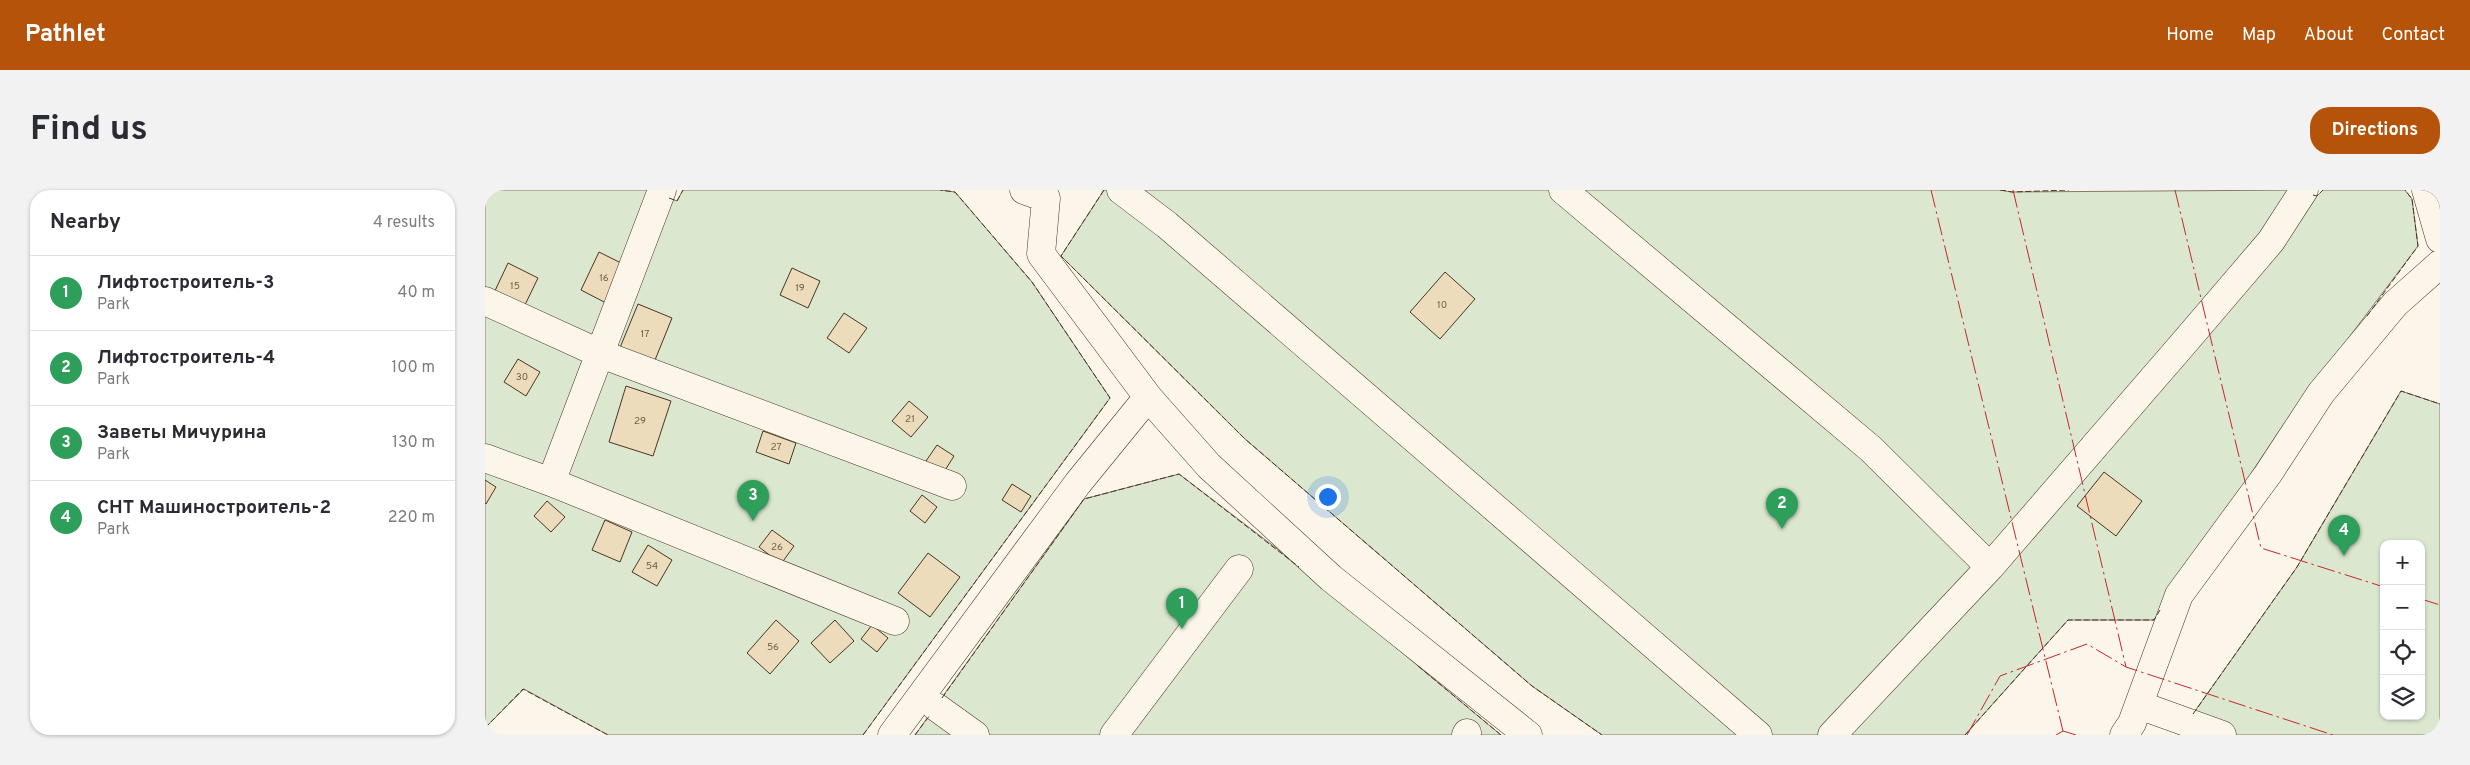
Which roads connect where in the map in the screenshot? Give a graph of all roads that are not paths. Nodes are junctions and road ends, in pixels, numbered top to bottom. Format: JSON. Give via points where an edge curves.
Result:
{"nodes":[{"id":1,"x":662,"y":190,"type":"edge"},
{"id":2,"x":1121,"y":190,"type":"edge"},
{"id":3,"x":1563,"y":190,"type":"edge"},
{"id":4,"x":2304,"y":190,"type":"edge"},
{"id":5,"x":2426,"y":190,"type":"edge"},
{"id":6,"x":1042,"y":193,"type":"edge"},
{"id":7,"x":2440,"y":239,"type":"edge"},
{"id":8,"x":2440,"y":264,"type":"edge"},
{"id":9,"x":485,"y":301,"type":"edge"},
{"id":10,"x":601,"y":354,"type":"junction"},
{"id":11,"x":1148,"y":398,"type":"junction"},
{"id":12,"x":485,"y":458,"type":"edge"},
{"id":13,"x":551,"y":482,"type":"junction"},
{"id":14,"x":952,"y":486,"type":"dead end"},
{"id":15,"x":1990,"y":566,"type":"junction"},
{"id":16,"x":1239,"y":569,"type":"dead end"},
{"id":17,"x":895,"y":620,"type":"dead end"},
{"id":18,"x":2139,"y":705,"type":"junction"},
{"id":19,"x":935,"y":707,"type":"dead end"},
{"id":20,"x":892,"y":735,"type":"edge"},
{"id":21,"x":975,"y":735,"type":"edge"},
{"id":22,"x":1113,"y":735,"type":"edge"},
{"id":23,"x":1528,"y":735,"type":"edge"},
{"id":24,"x":1757,"y":735,"type":"edge"},
{"id":25,"x":1832,"y":735,"type":"edge"},
{"id":26,"x":2124,"y":735,"type":"edge"},
{"id":27,"x":2222,"y":735,"type":"edge"}],
"edges":[{"from":1,"to":10,"type":"lane"},
{"from":2,"to":24,"type":"lane","via":[[1167,225]]},
{"from":3,"to":15,"type":"lane","via":[[1871,449]]},
{"from":4,"to":15,"type":"lane","via":[[2271,241]]},
{"from":5,"to":7,"type":"lane"},
{"from":6,"to":11,"type":"lane","via":[[1041,254]]},
{"from":8,"to":18,"type":"lane","via":[[2395,304],[2321,393],[2268,474],[2179,596]]},
{"from":9,"to":10,"type":"lane"},
{"from":10,"to":13,"type":"lane"},
{"from":10,"to":14,"type":"lane"},
{"from":11,"to":20,"type":"lane","via":[[1078,483]]},
{"from":11,"to":23,"type":"lane","via":[[1209,466],[1331,578]]},
{"from":12,"to":13,"type":"lane"},
{"from":13,"to":17,"type":"lane"},
{"from":15,"to":25,"type":"lane"},
{"from":16,"to":22,"type":"lane"},
{"from":18,"to":26,"type":"lane"},
{"from":18,"to":27,"type":"lane"},
{"from":19,"to":21,"type":"lane"}]}
